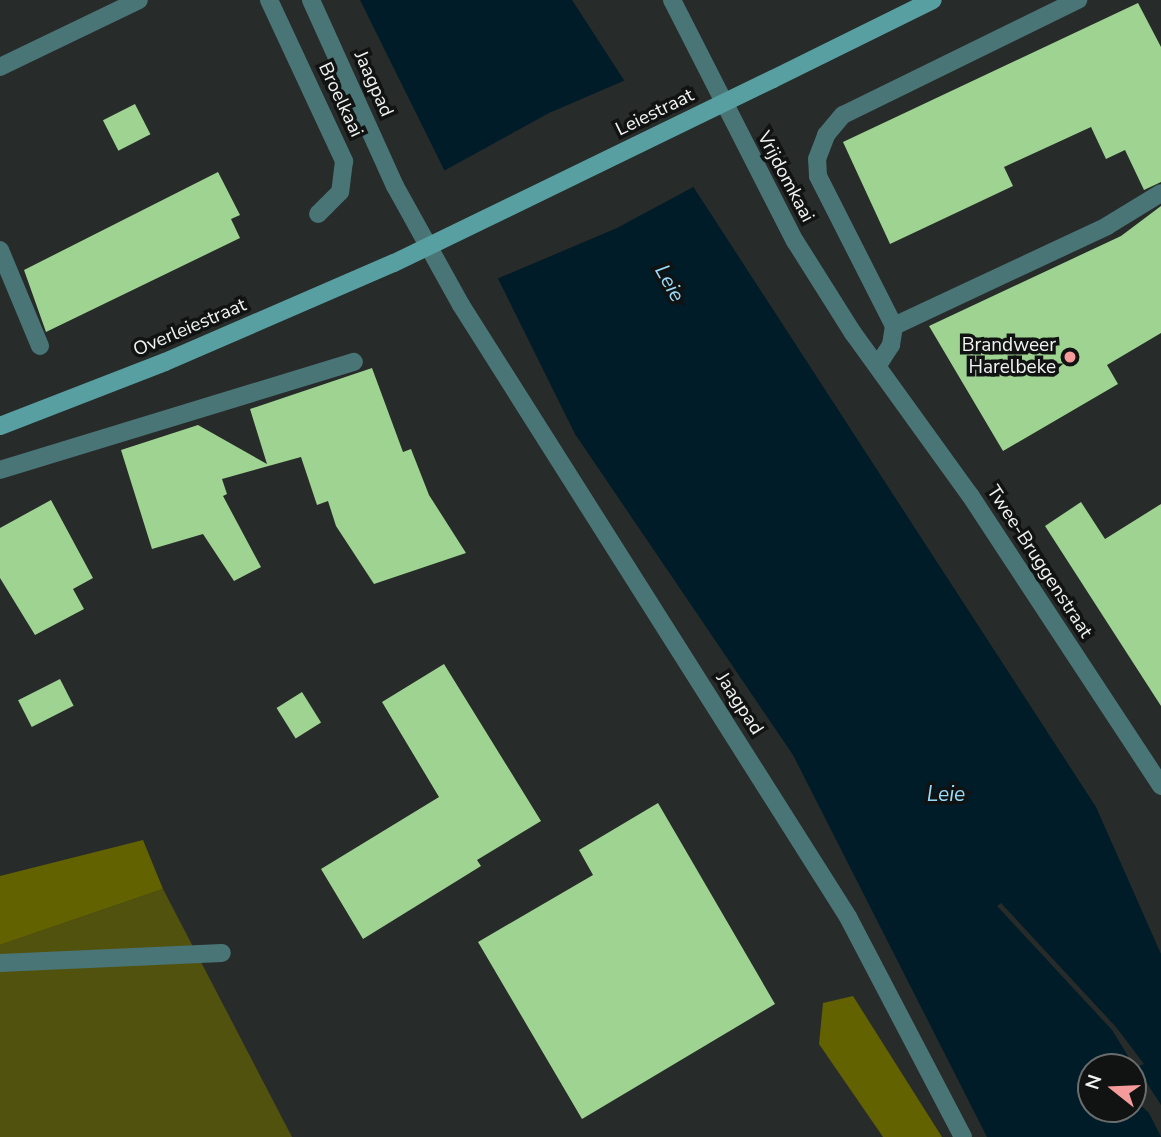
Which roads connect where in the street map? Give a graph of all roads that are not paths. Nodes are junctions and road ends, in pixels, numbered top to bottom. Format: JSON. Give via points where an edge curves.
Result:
{"nodes":[{"id":1,"x":139,"y":0,"type":"edge"},
{"id":2,"x":269,"y":0,"type":"edge"},
{"id":3,"x":311,"y":0,"type":"edge"},
{"id":4,"x":672,"y":0,"type":"edge"},
{"id":5,"x":933,"y":0,"type":"edge"},
{"id":6,"x":1078,"y":0,"type":"edge"},
{"id":7,"x":0,"y":67,"type":"edge"},
{"id":8,"x":1161,"y":193,"type":"edge"},
{"id":9,"x":318,"y":214,"type":"dead end"},
{"id":10,"x":0,"y":250,"type":"edge"},
{"id":11,"x":394,"y":263,"type":"joint"},
{"id":12,"x":894,"y":326,"type":"junction"},
{"id":13,"x":40,"y":346,"type":"dead end"},
{"id":14,"x":354,"y":362,"type":"dead end"},
{"id":15,"x":878,"y":365,"type":"junction"},
{"id":16,"x":0,"y":426,"type":"edge"},
{"id":17,"x":0,"y":470,"type":"edge"},
{"id":18,"x":1161,"y":786,"type":"edge"},
{"id":19,"x":222,"y":953,"type":"dead end"},
{"id":20,"x":0,"y":962,"type":"edge"},
{"id":21,"x":963,"y":1137,"type":"edge"}],
"edges":[{"from":1,"to":7,"type":"street"},
{"from":2,"to":9,"type":"street","name":"Broelkaai","via":[[344,161],[340,192]]},
{"from":3,"to":21,"type":"street","name":"Jaagpad","via":[[395,186],[461,305],[848,917]]},
{"from":4,"to":15,"type":"street","name":"Vrijdomkaai","via":[[795,241]]},
{"from":5,"to":11,"type":"main road","name":"Leiestraat","bridge":true},
{"from":6,"to":12,"type":"street","via":[[843,115],[826,135],[817,159],[818,176]]},
{"from":8,"to":12,"type":"street","via":[[1107,226]]},
{"from":10,"to":13,"type":"street"},
{"from":11,"to":16,"type":"main road","name":"Overleiestraat","via":[[165,362]]},
{"from":12,"to":15,"type":"street","via":[[891,345]]},
{"from":14,"to":17,"type":"street"},
{"from":15,"to":18,"type":"street","name":"Twee-Bruggenstraat","via":[[970,495]]},
{"from":19,"to":20,"type":"street"}]}
